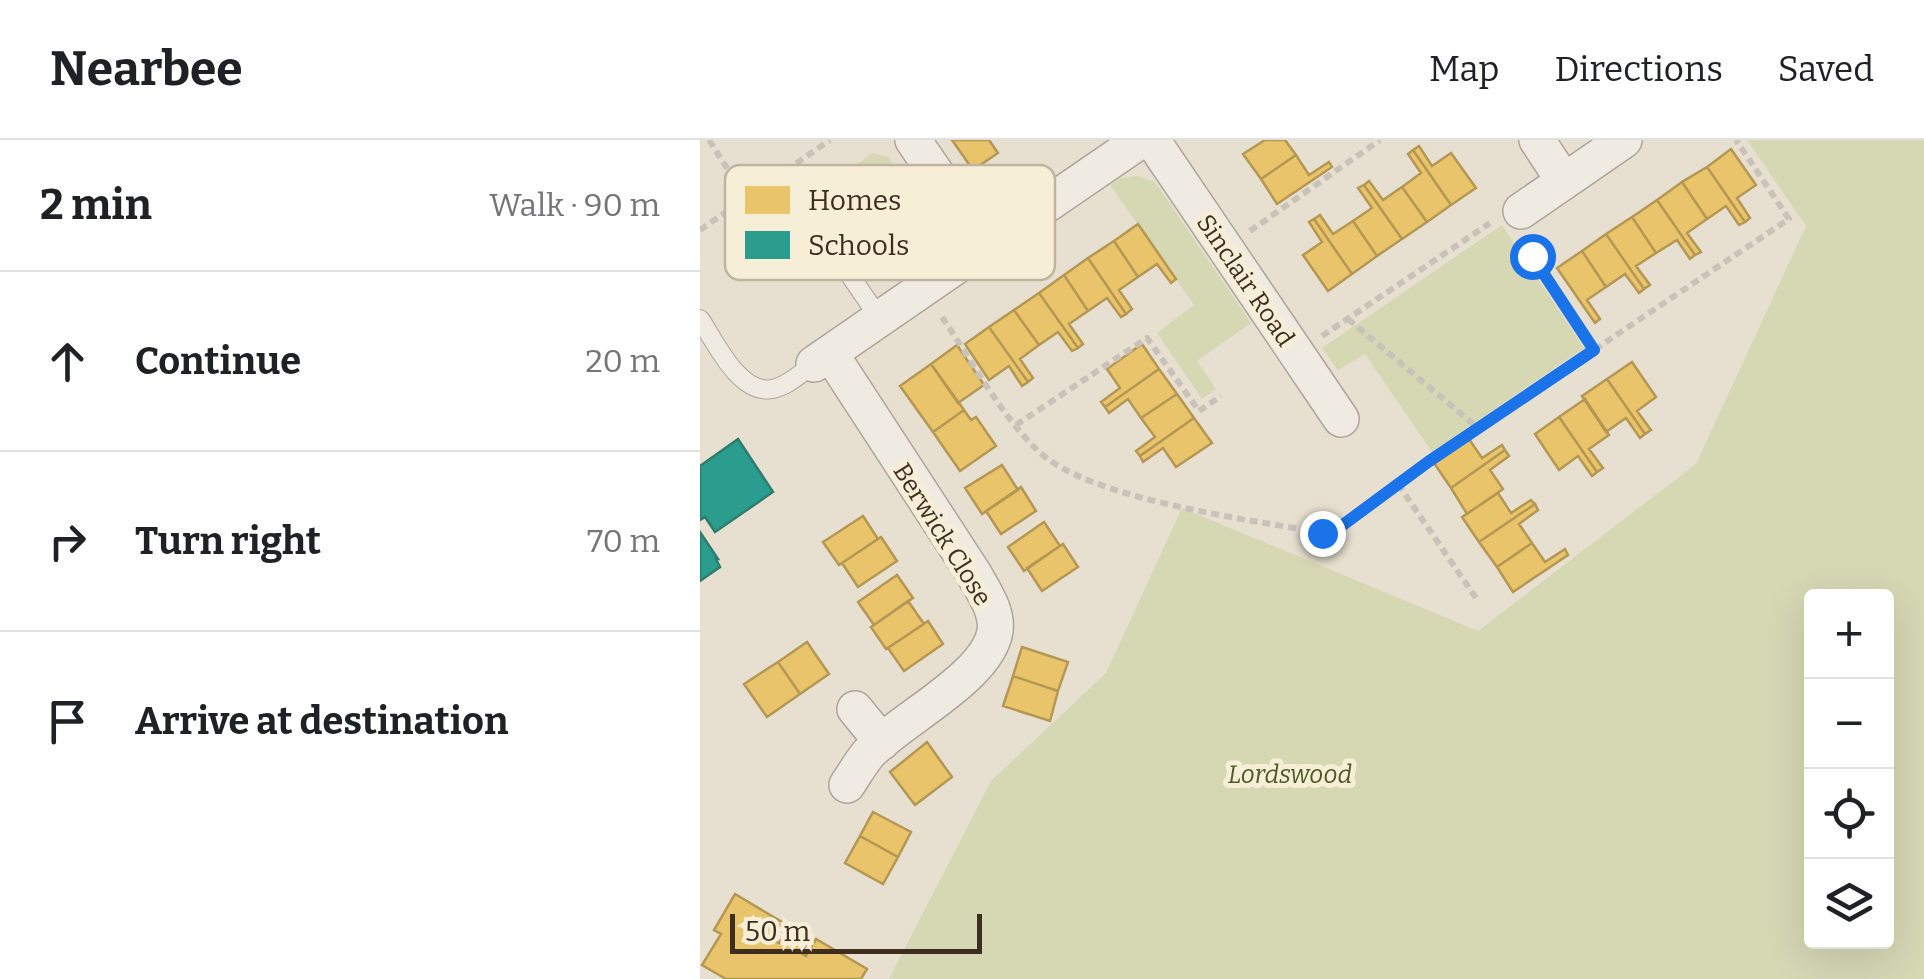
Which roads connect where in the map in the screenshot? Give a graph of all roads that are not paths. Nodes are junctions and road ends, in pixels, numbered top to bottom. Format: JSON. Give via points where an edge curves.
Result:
{"nodes":[{"id":1,"x":913,"y":140,"type":"edge"},
{"id":2,"x":1141,"y":140,"type":"edge"},
{"id":3,"x":1152,"y":140,"type":"edge"},
{"id":4,"x":1537,"y":140,"type":"edge"},
{"id":5,"x":1624,"y":140,"type":"edge"},
{"id":6,"x":930,"y":165,"type":"edge"},
{"id":7,"x":1564,"y":180,"type":"junction"},
{"id":8,"x":1055,"y":199,"type":"edge"},
{"id":9,"x":1509,"y":215,"type":"road end"},
{"id":10,"x":853,"y":280,"type":"edge"},
{"id":11,"x":937,"y":280,"type":"edge"},
{"id":12,"x":880,"y":318,"type":"junction"},
{"id":13,"x":700,"y":319,"type":"edge"},
{"id":14,"x":822,"y":359,"type":"junction"},
{"id":15,"x":1341,"y":419,"type":"dead end"},
{"id":16,"x":854,"y":709,"type":"dead end"},
{"id":17,"x":882,"y":742,"type":"junction"},
{"id":18,"x":847,"y":785,"type":"dead end"}],
"edges":[{"from":1,"to":6,"type":"street"},
{"from":2,"to":8,"type":"street"},
{"from":3,"to":15,"type":"street","name":"Sinclair Road"},
{"from":4,"to":7,"type":"street"},
{"from":5,"to":7,"type":"street"},
{"from":7,"to":9,"type":"street"},
{"from":10,"to":12,"type":"lane"},
{"from":11,"to":12,"type":"street"},
{"from":12,"to":14,"type":"street"},
{"from":13,"to":14,"type":"lane","via":[[744,381],[760,388],[784,384]]},
{"from":14,"to":17,"type":"street","name":"Berwick Close","via":[[974,574],[996,627],[990,648],[954,686]]},
{"from":16,"to":17,"type":"street"},
{"from":17,"to":18,"type":"street","name":"Berwick Close"}]}
